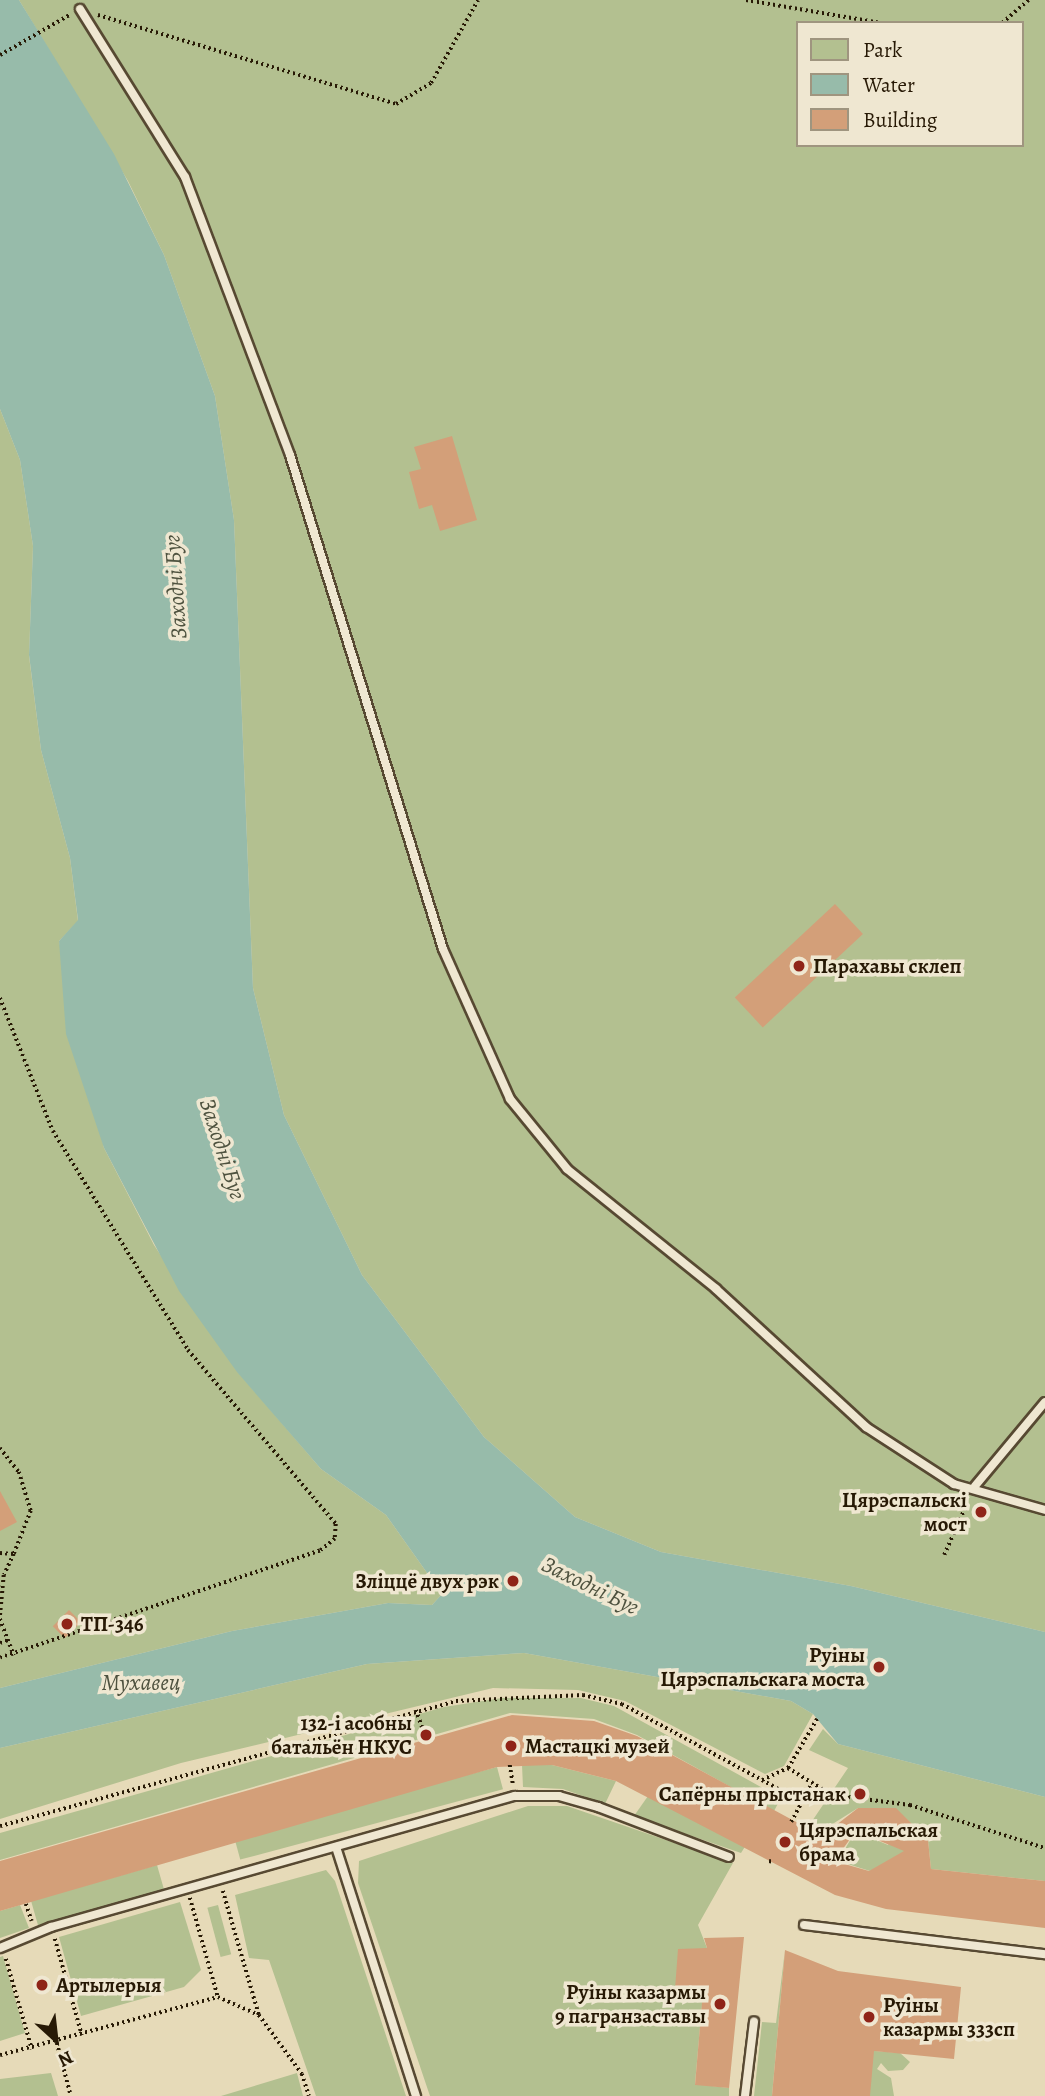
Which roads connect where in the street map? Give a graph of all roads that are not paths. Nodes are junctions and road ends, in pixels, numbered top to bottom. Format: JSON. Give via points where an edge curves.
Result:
{"nodes":[{"id":1,"x":80,"y":9,"type":"road end"},
{"id":2,"x":1045,"y":1402,"type":"edge"},
{"id":3,"x":975,"y":1486,"type":"junction"},
{"id":4,"x":1045,"y":1510,"type":"edge"},
{"id":5,"x":336,"y":1847,"type":"junction"},
{"id":6,"x":729,"y":1857,"type":"dead end"},
{"id":7,"x":804,"y":1925,"type":"dead end"},
{"id":8,"x":1,"y":1947,"type":"edge"},
{"id":9,"x":1045,"y":1954,"type":"edge"},
{"id":10,"x":754,"y":2022,"type":"dead end"},
{"id":11,"x":416,"y":2096,"type":"edge"},
{"id":12,"x":745,"y":2096,"type":"edge"}],
"edges":[{"from":1,"to":3,"type":"lane","via":[[185,177],[290,455],[447,959],[510,1099],[567,1169],[716,1289],[866,1427],[954,1484]]},
{"from":2,"to":3,"type":"lane"},
{"from":3,"to":4,"type":"lane","via":[[1007,1504]]},
{"from":5,"to":6,"type":"lane","via":[[515,1796],[559,1797],[598,1807]]},
{"from":5,"to":8,"type":"lane","via":[[51,1927]]},
{"from":5,"to":11,"type":"lane"},
{"from":7,"to":9,"type":"lane"},
{"from":10,"to":12,"type":"lane"}]}
